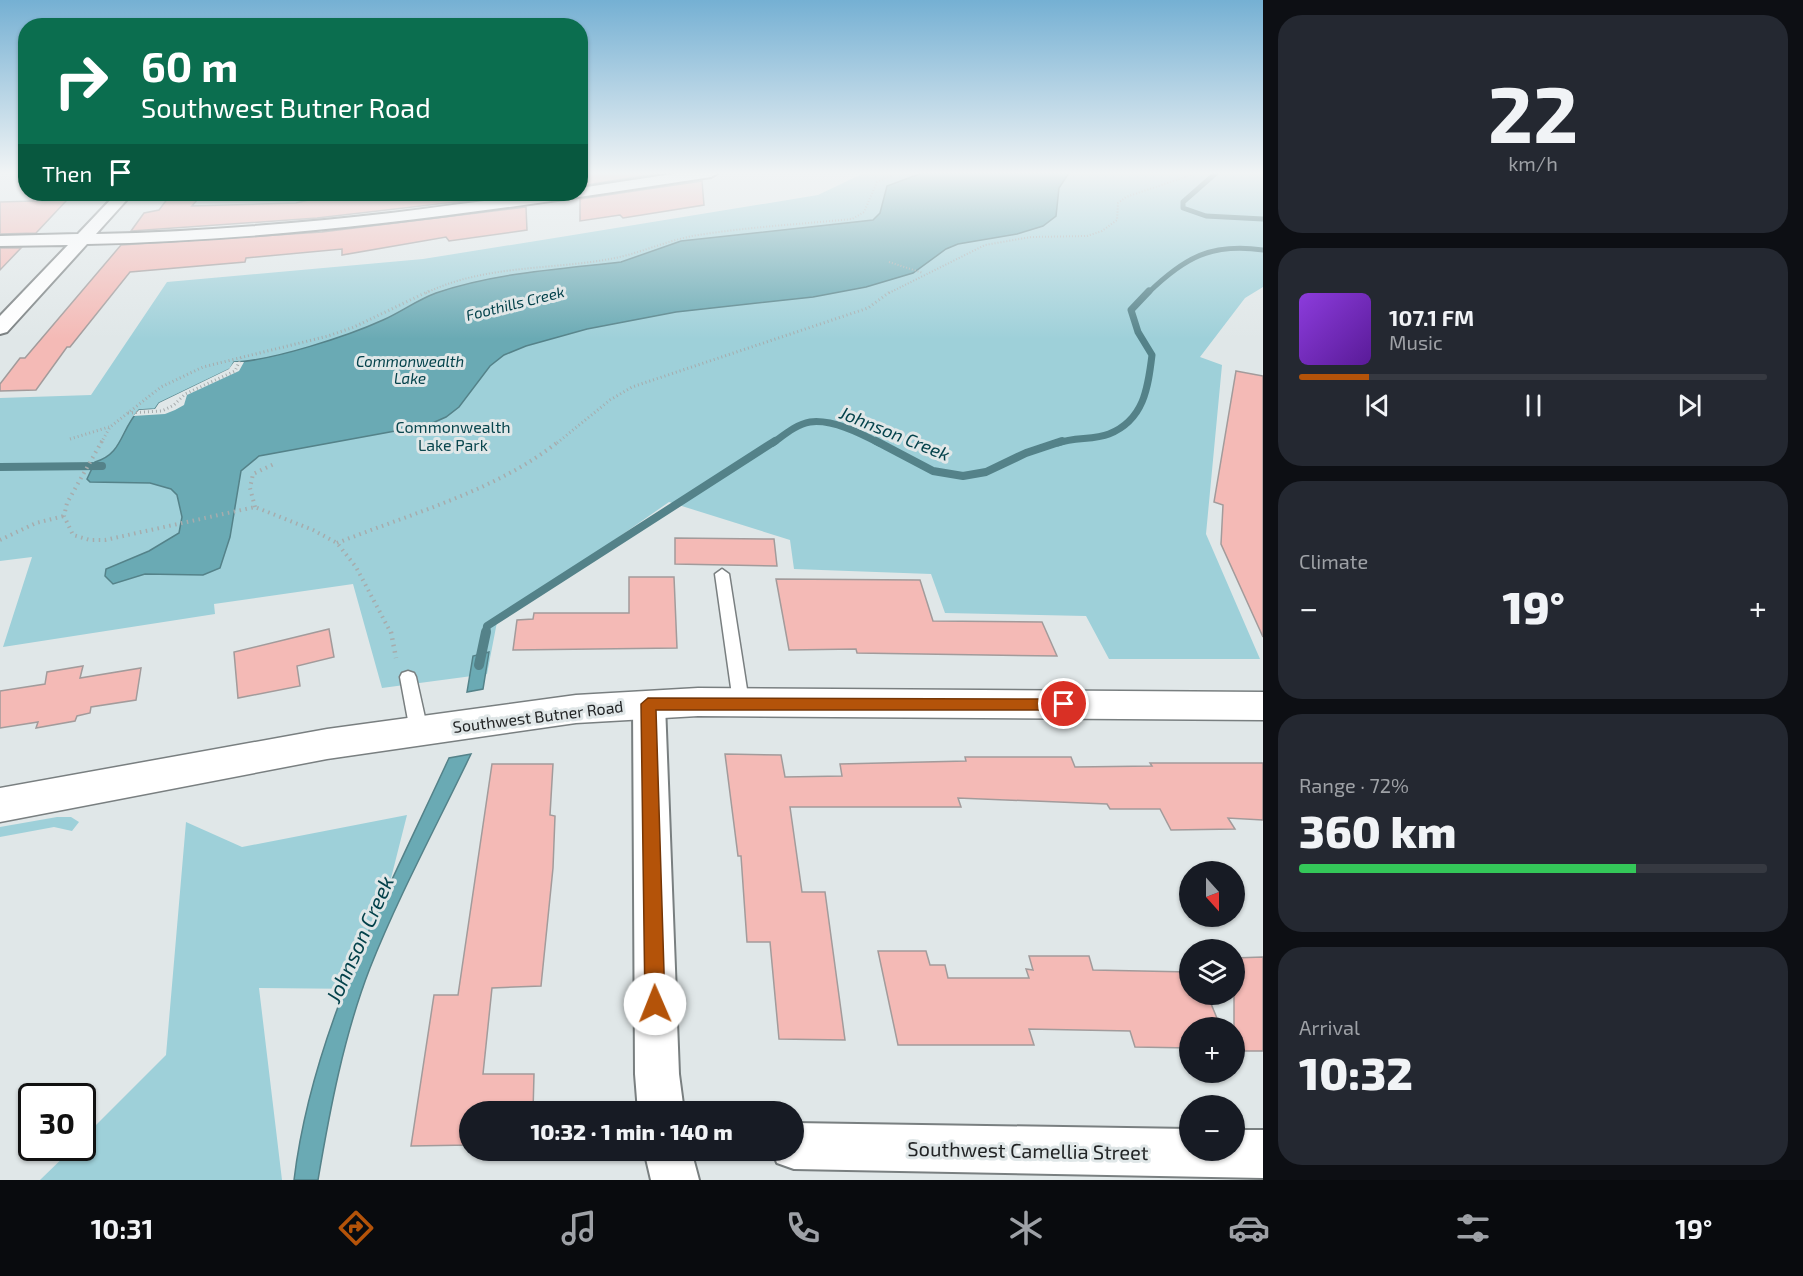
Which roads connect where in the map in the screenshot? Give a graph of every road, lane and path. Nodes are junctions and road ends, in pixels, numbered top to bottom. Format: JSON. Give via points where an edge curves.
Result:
{"nodes":[{"id":1,"x":93,"y":228,"type":"edge"},
{"id":2,"x":293,"y":228,"type":"edge"},
{"id":3,"x":765,"y":228,"type":"edge"},
{"id":4,"x":1104,"y":228,"type":"edge"},
{"id":5,"x":83,"y":239,"type":"junction"},
{"id":6,"x":0,"y":241,"type":"edge"},
{"id":7,"x":895,"y":260,"type":"dead end"},
{"id":8,"x":889,"y":262,"type":"junction"},
{"id":9,"x":884,"y":264,"type":"dead end"},
{"id":10,"x":923,"y":274,"type":"junction"},
{"id":11,"x":0,"y":328,"type":"edge"},
{"id":12,"x":242,"y":357,"type":"junction"},
{"id":13,"x":128,"y":413,"type":"junction"},
{"id":14,"x":110,"y":427,"type":"junction"},
{"id":15,"x":70,"y":439,"type":"dead end"},
{"id":16,"x":274,"y":464,"type":"dead end"},
{"id":17,"x":255,"y":507,"type":"junction"},
{"id":18,"x":64,"y":516,"type":"junction"},
{"id":19,"x":0,"y":540,"type":"edge"},
{"id":20,"x":337,"y":543,"type":"junction"},
{"id":21,"x":722,"y":574,"type":"dead end"},
{"id":22,"x":408,"y":677,"type":"joint"},
{"id":23,"x":741,"y":702,"type":"junction"},
{"id":24,"x":648,"y":704,"type":"junction"},
{"id":25,"x":1263,"y":706,"type":"edge"},
{"id":26,"x":419,"y":731,"type":"junction"},
{"id":27,"x":0,"y":805,"type":"edge"},
{"id":28,"x":660,"y":1101,"type":"edge"},
{"id":29,"x":804,"y":1146,"type":"edge"},
{"id":30,"x":1263,"y":1154,"type":"edge"},
{"id":31,"x":670,"y":1161,"type":"edge"},
{"id":32,"x":675,"y":1180,"type":"edge"}],
"edges":[{"from":1,"to":5,"type":"street"},
{"from":2,"to":5,"type":"street"},
{"from":3,"to":12,"type":"path","via":[[662,242],[611,259],[474,277],[428,292],[328,336]]},
{"from":4,"to":10,"type":"path","via":[[1078,237],[996,242],[967,251]]},
{"from":5,"to":6,"type":"street"},
{"from":5,"to":11,"type":"street"},
{"from":7,"to":8,"type":"path"},
{"from":8,"to":9,"type":"path"},
{"from":8,"to":10,"type":"path"},
{"from":10,"to":20,"type":"path","via":[[852,315],[632,387],[533,462]]},
{"from":12,"to":13,"type":"path","via":[[181,376],[141,400]]},
{"from":12,"to":13,"type":"path","via":[[234,371],[184,394],[162,411]]},
{"from":13,"to":14,"type":"path"},
{"from":14,"to":15,"type":"path"},
{"from":14,"to":18,"type":"path","via":[[67,503]]},
{"from":16,"to":17,"type":"path","via":[[253,474],[250,488]]},
{"from":17,"to":18,"type":"path","via":[[124,537],[90,540],[73,535]]},
{"from":17,"to":20,"type":"path"},
{"from":18,"to":19,"type":"path","via":[[36,523]]},
{"from":20,"to":22,"type":"path","via":[[356,567],[393,636],[396,672]]},
{"from":21,"to":23,"type":"lane"},
{"from":22,"to":26,"type":"lane"},
{"from":23,"to":24,"type":"street","name":"Southwest Butner Road"},
{"from":23,"to":25,"type":"street","name":"Southwest Butner Road"},
{"from":24,"to":26,"type":"street","name":"Southwest Butner Road","via":[[576,709]]},
{"from":24,"to":28,"type":"street"},
{"from":26,"to":27,"type":"street","name":"Southwest Butner Road","via":[[316,746]]},
{"from":29,"to":30,"type":"street","name":"Southwest Camellia Street"},
{"from":31,"to":32,"type":"street"}]}
